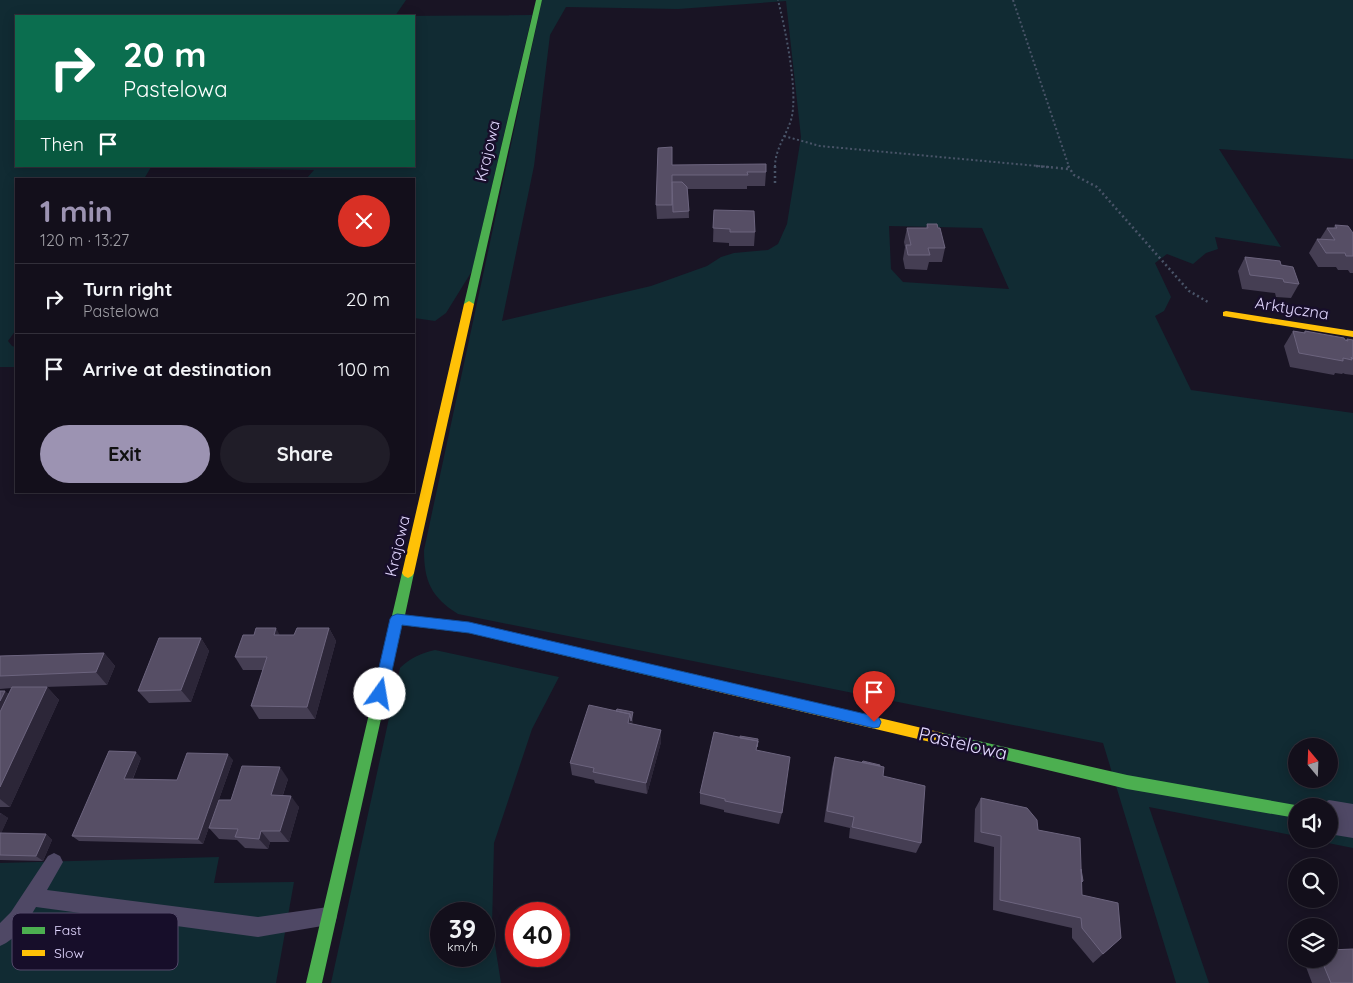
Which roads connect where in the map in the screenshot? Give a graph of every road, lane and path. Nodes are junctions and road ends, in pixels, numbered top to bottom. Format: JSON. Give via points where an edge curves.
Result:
{"nodes":[{"id":1,"x":539,"y":0,"type":"edge"},
{"id":2,"x":778,"y":0,"type":"edge"},
{"id":3,"x":1013,"y":0,"type":"edge"},
{"id":4,"x":784,"y":136,"type":"junction"},
{"id":5,"x":1070,"y":169,"type":"junction"},
{"id":6,"x":775,"y":184,"type":"dead end"},
{"id":7,"x":1226,"y":314,"type":"joint"},
{"id":8,"x":1353,"y":334,"type":"edge"},
{"id":9,"x":397,"y":619,"type":"junction"},
{"id":10,"x":1288,"y":810,"type":"edge"},
{"id":11,"x":1338,"y":818,"type":"edge"},
{"id":12,"x":1353,"y":821,"type":"edge"},
{"id":13,"x":54,"y":862,"type":"dead end"},
{"id":14,"x":31,"y":897,"type":"junction"},
{"id":15,"x":16,"y":913,"type":"edge"},
{"id":16,"x":152,"y":913,"type":"edge"},
{"id":17,"x":178,"y":916,"type":"edge"},
{"id":18,"x":329,"y":916,"type":"junction"},
{"id":19,"x":9,"y":920,"type":"edge"},
{"id":20,"x":0,"y":936,"type":"edge"},
{"id":21,"x":314,"y":983,"type":"edge"}],
"edges":[{"from":1,"to":9,"type":"street","name":"Krajowa"},
{"from":2,"to":4,"type":"path","via":[[786,30],[794,104]]},
{"from":3,"to":5,"type":"path"},
{"from":4,"to":5,"type":"path","via":[[820,146]]},
{"from":4,"to":6,"type":"path","via":[[775,156]]},
{"from":5,"to":7,"type":"path","via":[[1074,175],[1097,187],[1189,291]]},
{"from":7,"to":8,"type":"street","name":"Arktyczna"},
{"from":9,"to":10,"type":"street","name":"Pastelowa","via":[[469,628],[1127,782]]},
{"from":9,"to":18,"type":"street","name":"Krajowa"},
{"from":11,"to":12,"type":"street"},
{"from":13,"to":14,"type":"lane"},
{"from":14,"to":15,"type":"lane"},
{"from":14,"to":16,"type":"lane"},
{"from":17,"to":18,"type":"lane","via":[[258,927]]},
{"from":18,"to":21,"type":"street","name":"Krajowa"},
{"from":19,"to":20,"type":"lane"}]}
